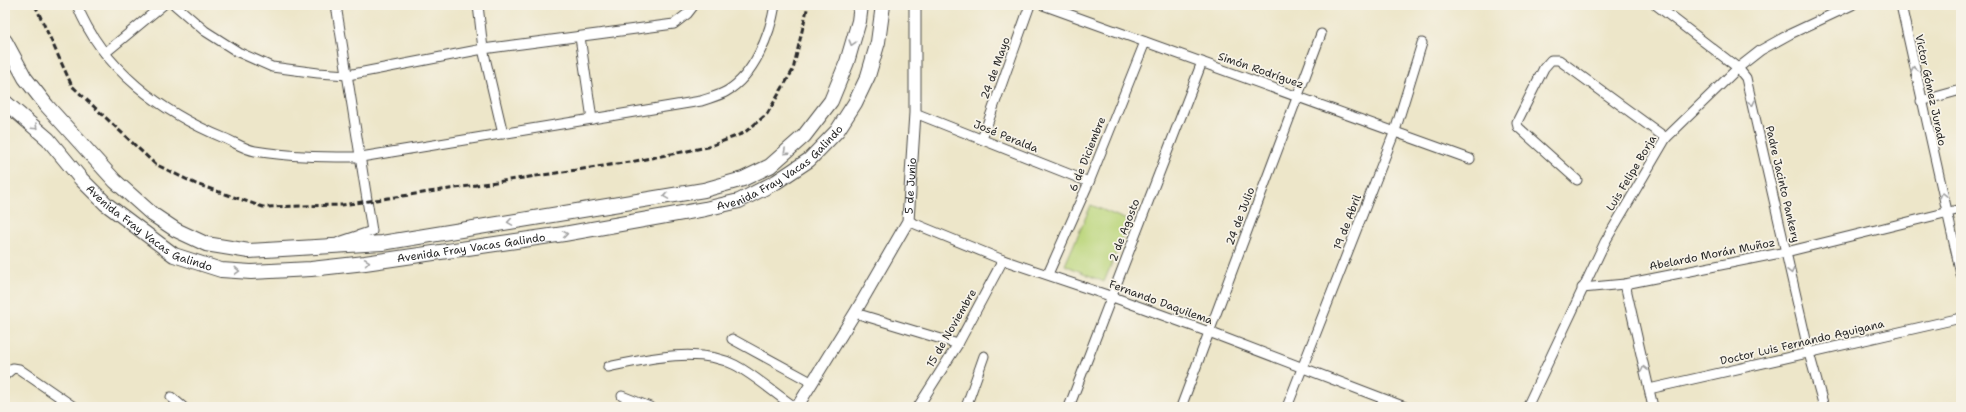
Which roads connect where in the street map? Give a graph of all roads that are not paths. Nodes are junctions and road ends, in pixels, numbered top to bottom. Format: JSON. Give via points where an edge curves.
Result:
{"nodes":[{"id":1,"x":77,"y":5,"type":"edge"},
{"id":2,"x":163,"y":5,"type":"edge"},
{"id":3,"x":175,"y":5,"type":"edge"},
{"id":4,"x":336,"y":5,"type":"edge"},
{"id":5,"x":478,"y":5,"type":"edge"},
{"id":6,"x":694,"y":5,"type":"edge"},
{"id":7,"x":775,"y":5,"type":"edge"},
{"id":8,"x":861,"y":5,"type":"edge"},
{"id":9,"x":883,"y":5,"type":"edge"},
{"id":10,"x":915,"y":5,"type":"edge"},
{"id":11,"x":1030,"y":5,"type":"edge"},
{"id":12,"x":1043,"y":5,"type":"edge"},
{"id":13,"x":1656,"y":5,"type":"edge"},
{"id":14,"x":1852,"y":5,"type":"edge"},
{"id":15,"x":1901,"y":5,"type":"edge"},
{"id":16,"x":1321,"y":34,"type":"dead end"},
{"id":17,"x":580,"y":37,"type":"junction"},
{"id":18,"x":5,"y":41,"type":"edge"},
{"id":19,"x":1145,"y":42,"type":"junction"},
{"id":20,"x":1422,"y":43,"type":"dead end"},
{"id":21,"x":483,"y":49,"type":"junction"},
{"id":22,"x":104,"y":53,"type":"junction"},
{"id":23,"x":1202,"y":62,"type":"junction"},
{"id":24,"x":1738,"y":68,"type":"junction"},
{"id":25,"x":348,"y":75,"type":"junction"},
{"id":26,"x":1961,"y":90,"type":"edge"},
{"id":27,"x":1299,"y":96,"type":"junction"},
{"id":28,"x":1921,"y":101,"type":"junction"},
{"id":29,"x":5,"y":102,"type":"edge"},
{"id":30,"x":915,"y":113,"type":"junction"},
{"id":31,"x":592,"y":119,"type":"junction"},
{"id":32,"x":1394,"y":131,"type":"junction"},
{"id":33,"x":503,"y":134,"type":"junction"},
{"id":34,"x":1666,"y":138,"type":"junction"},
{"id":35,"x":982,"y":139,"type":"junction"},
{"id":36,"x":361,"y":157,"type":"junction"},
{"id":37,"x":1470,"y":159,"type":"dead end"},
{"id":38,"x":1577,"y":180,"type":"dead end"},
{"id":39,"x":1089,"y":182,"type":"junction"},
{"id":40,"x":1961,"y":209,"type":"edge"},
{"id":41,"x":1947,"y":213,"type":"junction"},
{"id":42,"x":908,"y":221,"type":"junction"},
{"id":43,"x":324,"y":247,"type":"junction"},
{"id":44,"x":1786,"y":252,"type":"junction"},
{"id":45,"x":1003,"y":260,"type":"junction"},
{"id":46,"x":1048,"y":274,"type":"junction"},
{"id":47,"x":1961,"y":274,"type":"edge"},
{"id":48,"x":1625,"y":284,"type":"junction"},
{"id":49,"x":1582,"y":288,"type":"junction"},
{"id":50,"x":1110,"y":296,"type":"junction"},
{"id":51,"x":855,"y":313,"type":"junction"},
{"id":52,"x":1961,"y":318,"type":"edge"},
{"id":53,"x":1209,"y":332,"type":"junction"},
{"id":54,"x":732,"y":339,"type":"dead end"},
{"id":55,"x":958,"y":344,"type":"junction"},
{"id":56,"x":1809,"y":353,"type":"junction"},
{"id":57,"x":984,"y":356,"type":"dead end"},
{"id":58,"x":608,"y":367,"type":"dead end"},
{"id":59,"x":1303,"y":367,"type":"junction"},
{"id":60,"x":5,"y":375,"type":"edge"},
{"id":61,"x":811,"y":382,"type":"junction"},
{"id":62,"x":1649,"y":389,"type":"junction"},
{"id":63,"x":622,"y":396,"type":"dead end"},
{"id":64,"x":171,"y":397,"type":"dead end"},
{"id":65,"x":74,"y":407,"type":"edge"},
{"id":66,"x":183,"y":407,"type":"edge"},
{"id":67,"x":650,"y":407,"type":"edge"},
{"id":68,"x":796,"y":407,"type":"edge"},
{"id":69,"x":918,"y":407,"type":"edge"},
{"id":70,"x":966,"y":407,"type":"edge"},
{"id":71,"x":1069,"y":407,"type":"edge"},
{"id":72,"x":1181,"y":407,"type":"edge"},
{"id":73,"x":1287,"y":407,"type":"edge"},
{"id":74,"x":1405,"y":407,"type":"edge"},
{"id":75,"x":1527,"y":407,"type":"edge"},
{"id":76,"x":1653,"y":407,"type":"edge"},
{"id":77,"x":1824,"y":407,"type":"edge"}],
"edges":[{"from":1,"to":22,"type":"street","via":[[82,18]]},
{"from":2,"to":22,"type":"street"},
{"from":3,"to":25,"type":"street","via":[[205,31],[238,52],[272,67]]},
{"from":4,"to":25,"type":"street"},
{"from":5,"to":21,"type":"street"},
{"from":6,"to":17,"type":"street","via":[[674,24]]},
{"from":7,"to":31,"type":"street","via":[[762,48],[743,77],[727,91],[701,101]]},
{"from":8,"to":43,"type":"main road","name":"Avenida Fray Vacas Galindo","one_way":true,"via":[[847,62],[831,101],[804,136],[770,166],[743,179],[704,190],[382,243]]},
{"from":29,"to":9,"type":"main road","name":"Avenida Fray Vacas Galindo","one_way":true,"via":[[48,139],[81,179],[106,204],[174,255],[221,270],[251,272],[311,269],[564,234],[739,201],[776,182],[809,160],[837,131],[868,76],[878,42]]},
{"from":10,"to":30,"type":"street","name":"5 de Junio"},
{"from":11,"to":35,"type":"street","name":"24 de Mayo"},
{"from":12,"to":19,"type":"street","name":"Simón Rodríguez"},
{"from":13,"to":24,"type":"street","name":"Padre Jacinto Pankery"},
{"from":14,"to":24,"type":"street","name":"Luis Felipe Borja","via":[[1790,34]]},
{"from":28,"to":15,"type":"street","name":"Victor Gómez Jurado","one_way":true},
{"from":16,"to":27,"type":"street","name":"24 de Julio"},
{"from":17,"to":21,"type":"street"},
{"from":17,"to":31,"type":"street"},
{"from":18,"to":43,"type":"main road","name":"Avenida Fray Vacas Galindo","via":[[25,78],[79,143],[115,181],[152,214],[176,230],[206,244],[249,251]]},
{"from":19,"to":23,"type":"street","name":"Simón Rodríguez"},
{"from":19,"to":39,"type":"street","name":"6 de Diciembre"},
{"from":20,"to":32,"type":"street","name":"19 de Abril"},
{"from":21,"to":25,"type":"street"},
{"from":21,"to":33,"type":"street"},
{"from":22,"to":36,"type":"street","via":[[141,91],[196,127],[254,150],[309,157]]},
{"from":23,"to":27,"type":"street","name":"Simón Rodríguez"},
{"from":23,"to":50,"type":"street","name":"2 de Agosto"},
{"from":24,"to":34,"type":"street","name":"Luis Felipe Borja"},
{"from":24,"to":44,"type":"street","name":"Padre Jacinto Pankery","one_way":true,"via":[[1746,78]]},
{"from":25,"to":36,"type":"street"},
{"from":26,"to":28,"type":"street"},
{"from":27,"to":32,"type":"street","name":"Simón Rodríguez"},
{"from":27,"to":53,"type":"street","name":"24 de Julio"},
{"from":41,"to":28,"type":"street","name":"Victor Gómez Jurado","one_way":true},
{"from":30,"to":35,"type":"street","name":"José Peralda"},
{"from":30,"to":42,"type":"street","name":"5 de Junio"},
{"from":31,"to":33,"type":"street"},
{"from":32,"to":37,"type":"street","name":"Simón Rodríguez"},
{"from":32,"to":59,"type":"street","name":"19 de Abril"},
{"from":33,"to":36,"type":"street"},
{"from":34,"to":38,"type":"street","via":[[1559,60],[1551,60],[1544,68],[1517,122],[1518,127]]},
{"from":34,"to":49,"type":"street","name":"Luis Felipe Borja","via":[[1605,242]]},
{"from":35,"to":39,"type":"street","name":"José Peralda"},
{"from":36,"to":43,"type":"street","via":[[372,231]]},
{"from":39,"to":46,"type":"street","name":"6 de Diciembre"},
{"from":40,"to":41,"type":"street","name":"Abelardo Morán Muñoz"},
{"from":41,"to":44,"type":"street","name":"Abelardo Morán Muñoz"},
{"from":41,"to":47,"type":"street","name":"Victor Gómez Jurado"},
{"from":42,"to":45,"type":"street","name":"Fernando Daquilema"},
{"from":42,"to":51,"type":"street","name":"5 de Junio","via":[[906,229]]},
{"from":44,"to":48,"type":"street","name":"Abelardo Morán Muñoz"},
{"from":44,"to":56,"type":"street","name":"Padre Jacinto Pankery","one_way":true},
{"from":45,"to":46,"type":"street","name":"Fernando Daquilema"},
{"from":45,"to":55,"type":"street","name":"15 de Noviembre"},
{"from":46,"to":50,"type":"street","name":"Fernando Daquilema"},
{"from":48,"to":49,"type":"street","name":"Abelardo Morán Muñoz"},
{"from":62,"to":48,"type":"street","one_way":true},
{"from":49,"to":75,"type":"street","name":"Luis Felipe Borja"},
{"from":50,"to":53,"type":"street","name":"Fernando Daquilema"},
{"from":50,"to":71,"type":"street","name":"2 de Agosto"},
{"from":51,"to":55,"type":"street"},
{"from":51,"to":61,"type":"street","name":"5 de Junio"},
{"from":52,"to":56,"type":"street","name":"Doctor Luis Fernando Aguigana"},
{"from":53,"to":59,"type":"street","name":"Fernando Daquilema"},
{"from":53,"to":72,"type":"street","name":"24 de Julio"},
{"from":54,"to":61,"type":"street"},
{"from":55,"to":69,"type":"street","name":"15 de Noviembre"},
{"from":56,"to":62,"type":"street","name":"Doctor Luis Fernando Aguigana"},
{"from":56,"to":77,"type":"street","name":"Padre Jacinto Pankery"},
{"from":57,"to":70,"type":"street"},
{"from":58,"to":68,"type":"street","via":[[648,358],[684,356],[715,359],[734,364]]},
{"from":59,"to":73,"type":"street","name":"19 de Abril"},
{"from":59,"to":74,"type":"street","name":"Fernando Daquilema"},
{"from":60,"to":65,"type":"street","via":[[13,368],[19,369]]},
{"from":61,"to":68,"type":"street","name":"5 de Junio"},
{"from":62,"to":76,"type":"street"},
{"from":63,"to":67,"type":"street"},
{"from":64,"to":66,"type":"street"}]}
